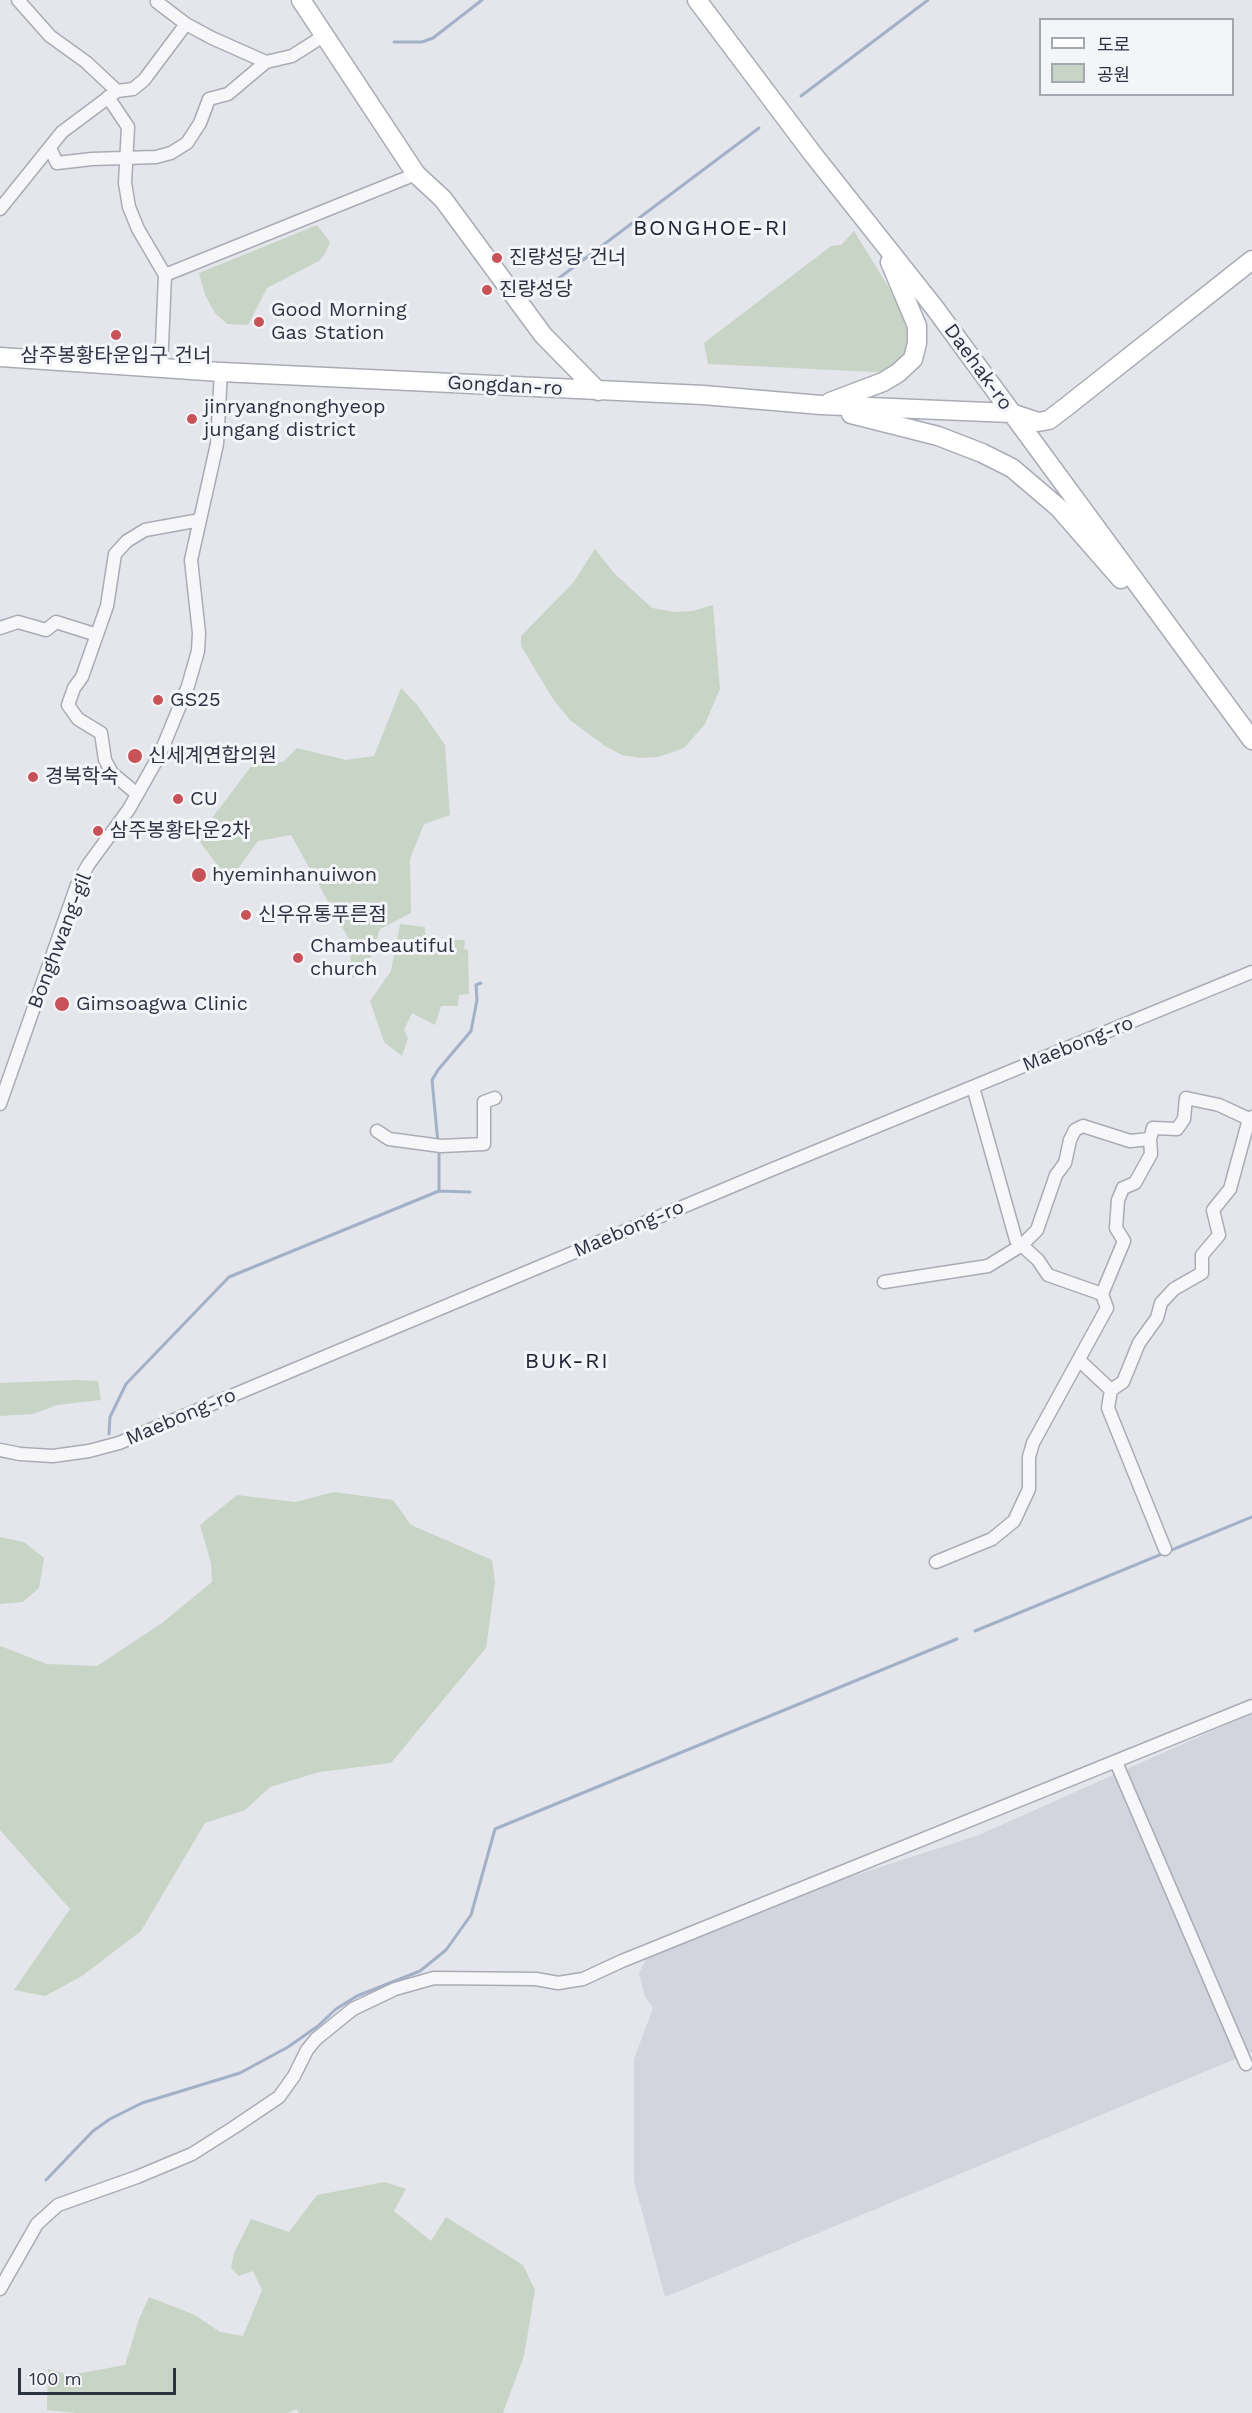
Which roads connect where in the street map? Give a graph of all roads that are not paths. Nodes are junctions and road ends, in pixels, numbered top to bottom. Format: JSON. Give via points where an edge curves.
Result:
{"nodes":[{"id":1,"x":18,"y":0,"type":"edge"},
{"id":2,"x":301,"y":0,"type":"edge"},
{"id":3,"x":697,"y":0,"type":"edge"},
{"id":4,"x":157,"y":1,"type":"edge"},
{"id":5,"x":186,"y":24,"type":"junction"},
{"id":6,"x":324,"y":35,"type":"junction"},
{"id":7,"x":266,"y":62,"type":"junction"},
{"id":8,"x":113,"y":94,"type":"junction"},
{"id":9,"x":50,"y":148,"type":"junction"},
{"id":10,"x":125,"y":157,"type":"junction"},
{"id":11,"x":416,"y":174,"type":"junction"},
{"id":12,"x":0,"y":209,"type":"edge"},
{"id":13,"x":878,"y":236,"type":"junction"},
{"id":14,"x":1252,"y":260,"type":"edge"},
{"id":15,"x":165,"y":275,"type":"junction"},
{"id":16,"x":0,"y":357,"type":"edge"},
{"id":17,"x":161,"y":368,"type":"junction"},
{"id":18,"x":221,"y":372,"type":"junction"},
{"id":19,"x":598,"y":391,"type":"junction"},
{"id":20,"x":821,"y":405,"type":"junction"},
{"id":21,"x":1011,"y":413,"type":"junction"},
{"id":22,"x":200,"y":520,"type":"junction"},
{"id":23,"x":0,"y":628,"type":"edge"},
{"id":24,"x":97,"y":635,"type":"junction"},
{"id":25,"x":1181,"y":643,"type":"junction"},
{"id":26,"x":1252,"y":740,"type":"edge"},
{"id":27,"x":137,"y":794,"type":"junction"},
{"id":28,"x":1252,"y":972,"type":"edge"},
{"id":29,"x":973,"y":1087,"type":"junction"},
{"id":30,"x":489,"y":1100,"type":"dead end"},
{"id":31,"x":0,"y":1104,"type":"edge"},
{"id":32,"x":1251,"y":1118,"type":"edge"},
{"id":33,"x":377,"y":1131,"type":"dead end"},
{"id":34,"x":1150,"y":1139,"type":"junction"},
{"id":35,"x":1022,"y":1245,"type":"junction"},
{"id":36,"x":884,"y":1282,"type":"dead end"},
{"id":37,"x":1102,"y":1294,"type":"junction"},
{"id":38,"x":1080,"y":1361,"type":"junction"},
{"id":39,"x":1111,"y":1390,"type":"junction"},
{"id":40,"x":0,"y":1450,"type":"edge"},
{"id":41,"x":1165,"y":1549,"type":"dead end"},
{"id":42,"x":936,"y":1562,"type":"dead end"},
{"id":43,"x":1252,"y":1706,"type":"edge"},
{"id":44,"x":1116,"y":1762,"type":"junction"},
{"id":45,"x":1246,"y":2064,"type":"dead end"},
{"id":46,"x":0,"y":2289,"type":"edge"}],
"edges":[{"from":1,"to":8,"type":"street","via":[[50,36],[86,62]]},
{"from":2,"to":6,"type":"street"},
{"from":3,"to":13,"type":"street","name":"Daehak-ro"},
{"from":4,"to":5,"type":"street"},
{"from":5,"to":7,"type":"street"},
{"from":5,"to":8,"type":"street","via":[[144,80],[134,89]]},
{"from":6,"to":7,"type":"street","via":[[292,56]]},
{"from":6,"to":11,"type":"street"},
{"from":7,"to":10,"type":"street","via":[[228,94],[209,99],[188,143],[156,158]]},
{"from":8,"to":9,"type":"street","via":[[62,132]]},
{"from":8,"to":10,"type":"street","via":[[128,127]]},
{"from":9,"to":10,"type":"street","via":[[57,163]]},
{"from":9,"to":12,"type":"street"},
{"from":10,"to":15,"type":"street","via":[[129,207]]},
{"from":11,"to":15,"type":"street"},
{"from":11,"to":19,"type":"street","via":[[443,199],[543,335]]},
{"from":13,"to":20,"type":"street","via":[[917,326],[912,358],[883,382]]},
{"from":13,"to":21,"type":"street","name":"Daehak-ro"},
{"from":14,"to":21,"type":"street","name":"Gongdan-ro","via":[[1049,420],[1038,422]]},
{"from":15,"to":17,"type":"street"},
{"from":16,"to":17,"type":"street","name":"Gongdan-ro"},
{"from":17,"to":18,"type":"street","name":"Gongdan-ro"},
{"from":18,"to":19,"type":"street","name":"Gongdan-ro"},
{"from":18,"to":22,"type":"street","name":"Bonghwang-gil","via":[[218,444]]},
{"from":19,"to":20,"type":"street","name":"Gongdan-ro"},
{"from":20,"to":21,"type":"street","name":"Gongdan-ro"},
{"from":20,"to":25,"type":"street","via":[[938,436],[1012,468],[1059,508]]},
{"from":21,"to":25,"type":"street","name":"Daehak-ro"},
{"from":22,"to":24,"type":"street","via":[[145,530],[115,554],[107,606]]},
{"from":22,"to":27,"type":"street","name":"Bonghwang-gil","via":[[191,560],[199,617],[198,651],[181,707]]},
{"from":23,"to":24,"type":"street","via":[[18,622],[46,630],[56,622]]},
{"from":24,"to":27,"type":"street","via":[[68,705],[78,719],[100,733],[112,773]]},
{"from":25,"to":26,"type":"street","name":"Daehak-ro"},
{"from":27,"to":31,"type":"street","name":"Bonghwang-gil","via":[[77,885]]},
{"from":28,"to":29,"type":"street","name":"Maebong-ro"},
{"from":29,"to":35,"type":"street","via":[[1016,1240]]},
{"from":29,"to":40,"type":"street","name":"Maebong-ro","via":[[119,1443],[53,1456]]},
{"from":30,"to":33,"type":"street","via":[[484,1144],[441,1146],[389,1139]]},
{"from":32,"to":34,"type":"street","via":[[1219,1105],[1186,1098],[1184,1119],[1177,1129],[1153,1128]]},
{"from":32,"to":39,"type":"street","via":[[1230,1189],[1213,1210],[1219,1235],[1202,1255],[1202,1273],[1174,1288],[1161,1303],[1123,1382]]},
{"from":34,"to":35,"type":"street","via":[[1130,1141],[1083,1126],[1075,1130],[1037,1230]]},
{"from":34,"to":37,"type":"street","via":[[1150,1154],[1135,1183],[1123,1188],[1118,1200],[1116,1228],[1124,1241]]},
{"from":35,"to":36,"type":"street","via":[[988,1266]]},
{"from":35,"to":37,"type":"street","via":[[1048,1275]]},
{"from":37,"to":38,"type":"street","via":[[1107,1308]]},
{"from":38,"to":39,"type":"street"},
{"from":38,"to":42,"type":"street","via":[[1033,1443],[1029,1489],[1014,1521],[992,1539]]},
{"from":39,"to":41,"type":"street","via":[[1108,1408]]},
{"from":43,"to":44,"type":"street"},
{"from":44,"to":45,"type":"street"},
{"from":44,"to":46,"type":"street","via":[[583,1979],[558,1983],[536,1979],[434,1978],[395,1989],[353,2009],[316,2039],[279,2097],[233,2128],[192,2154],[58,2205],[37,2224]]}]}
